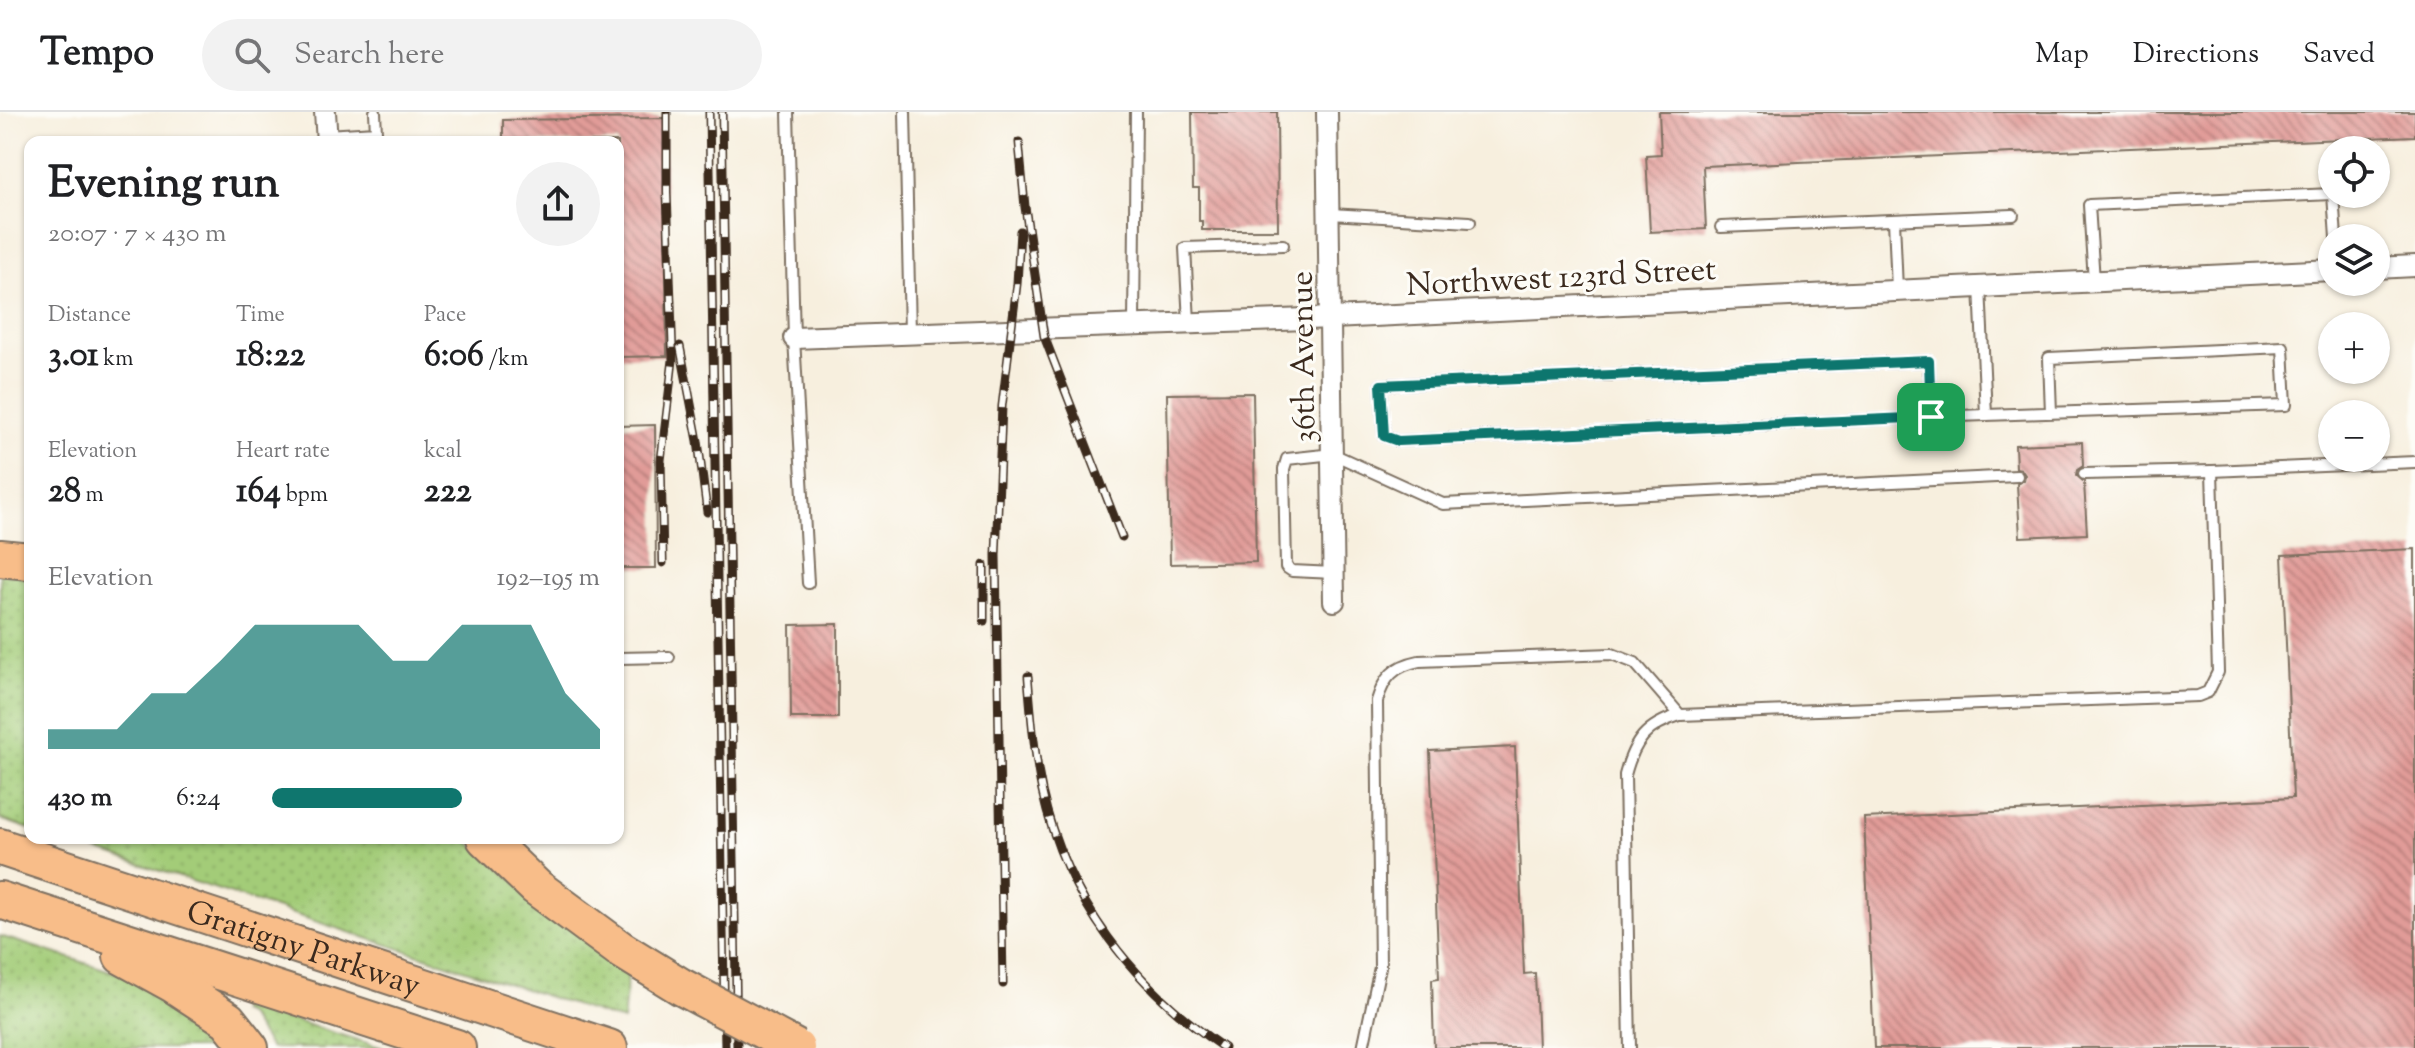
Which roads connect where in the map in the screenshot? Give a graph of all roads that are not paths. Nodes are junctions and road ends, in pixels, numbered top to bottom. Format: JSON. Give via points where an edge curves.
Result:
{"nodes":[{"id":1,"x":325,"y":112,"type":"edge"},
{"id":2,"x":375,"y":112,"type":"edge"},
{"id":3,"x":788,"y":112,"type":"edge"},
{"id":4,"x":905,"y":112,"type":"edge"},
{"id":5,"x":1136,"y":112,"type":"edge"},
{"id":6,"x":1327,"y":112,"type":"edge"},
{"id":7,"x":327,"y":136,"type":"edge"},
{"id":8,"x":343,"y":136,"type":"edge"},
{"id":9,"x":2318,"y":195,"type":"edge"},
{"id":10,"x":1330,"y":214,"type":"junction"},
{"id":11,"x":2013,"y":215,"type":"dead end"},
{"id":12,"x":1894,"y":220,"type":"junction"},
{"id":13,"x":1470,"y":222,"type":"dead end"},
{"id":14,"x":1721,"y":227,"type":"dead end"},
{"id":15,"x":1283,"y":245,"type":"dead end"},
{"id":16,"x":2415,"y":266,"type":"edge"},
{"id":17,"x":2390,"y":267,"type":"edge"},
{"id":18,"x":2318,"y":271,"type":"edge"},
{"id":19,"x":2094,"y":281,"type":"junction"},
{"id":20,"x":1980,"y":286,"type":"junction"},
{"id":21,"x":1897,"y":290,"type":"junction"},
{"id":22,"x":1332,"y":318,"type":"junction"},
{"id":23,"x":1189,"y":322,"type":"junction"},
{"id":24,"x":1134,"y":325,"type":"junction"},
{"id":25,"x":910,"y":333,"type":"junction"},
{"id":26,"x":794,"y":338,"type":"junction"},
{"id":27,"x":2051,"y":413,"type":"junction"},
{"id":28,"x":1986,"y":415,"type":"junction"},
{"id":29,"x":1931,"y":417,"type":"junction"},
{"id":30,"x":1333,"y":454,"type":"junction"},
{"id":31,"x":2415,"y":462,"type":"edge"},
{"id":32,"x":2212,"y":471,"type":"junction"},
{"id":33,"x":2084,"y":474,"type":"dead end"},
{"id":34,"x":2017,"y":476,"type":"dead end"},
{"id":35,"x":0,"y":558,"type":"edge"},
{"id":36,"x":24,"y":560,"type":"edge"},
{"id":37,"x":1334,"y":573,"type":"junction"},
{"id":38,"x":808,"y":583,"type":"dead end"},
{"id":39,"x":1334,"y":601,"type":"dead end"},
{"id":40,"x":669,"y":657,"type":"dead end"},
{"id":41,"x":624,"y":658,"type":"edge"},
{"id":42,"x":1680,"y":715,"type":"junction"},
{"id":43,"x":491,"y":844,"type":"edge"},
{"id":44,"x":0,"y":847,"type":"edge"},
{"id":45,"x":0,"y":900,"type":"edge"},
{"id":46,"x":44,"y":914,"type":"junction"},
{"id":47,"x":250,"y":1048,"type":"edge"},
{"id":48,"x":457,"y":1048,"type":"edge"},
{"id":49,"x":609,"y":1048,"type":"edge"},
{"id":50,"x":796,"y":1048,"type":"edge"},
{"id":51,"x":1363,"y":1048,"type":"edge"},
{"id":52,"x":1630,"y":1048,"type":"edge"}],
"edges":[{"from":1,"to":7,"type":"street"},
{"from":2,"to":8,"type":"lane","via":[[376,132]]},
{"from":3,"to":26,"type":"lane"},
{"from":4,"to":25,"type":"lane"},
{"from":5,"to":24,"type":"lane"},
{"from":6,"to":10,"type":"street","name":"36th Avenue"},
{"from":9,"to":19,"type":"lane","via":[[2089,205]]},
{"from":10,"to":13,"type":"lane"},
{"from":10,"to":22,"type":"street","name":"36th Avenue"},
{"from":11,"to":12,"type":"lane"},
{"from":12,"to":14,"type":"lane"},
{"from":12,"to":21,"type":"lane"},
{"from":15,"to":23,"type":"lane","via":[[1185,248]]},
{"from":16,"to":17,"type":"street"},
{"from":18,"to":19,"type":"street","name":"Northwest 123rd Street"},
{"from":19,"to":20,"type":"street","name":"Northwest 123rd Street"},
{"from":20,"to":21,"type":"street","name":"Northwest 123rd Street"},
{"from":20,"to":28,"type":"lane"},
{"from":21,"to":22,"type":"street","name":"Northwest 123rd Street"},
{"from":22,"to":23,"type":"street","name":"Northwest 123rd Street"},
{"from":22,"to":30,"type":"street","name":"36th Avenue"},
{"from":23,"to":24,"type":"street","name":"Northwest 123rd Street"},
{"from":24,"to":25,"type":"street","name":"Northwest 123rd Street"},
{"from":25,"to":26,"type":"street","name":"Northwest 123rd Street"},
{"from":26,"to":38,"type":"lane"},
{"from":27,"to":27,"type":"lane","via":[[2286,405],[2283,347],[2049,358]]},
{"from":27,"to":28,"type":"lane"},
{"from":28,"to":29,"type":"lane"},
{"from":29,"to":29,"type":"lane","via":[[1398,441],[1384,436],[1381,385],[1929,361]]},
{"from":30,"to":34,"type":"lane","via":[[1443,504]]},
{"from":30,"to":37,"type":"street","name":"36th Avenue"},
{"from":30,"to":37,"type":"lane","via":[[1287,459],[1284,469],[1286,567]]},
{"from":31,"to":32,"type":"lane"},
{"from":32,"to":33,"type":"lane"},
{"from":32,"to":42,"type":"lane","via":[[2218,672],[2208,692]]},
{"from":35,"to":36,"type":"highway"},
{"from":37,"to":39,"type":"street","name":"36th Avenue"},
{"from":40,"to":41,"type":"lane"},
{"from":42,"to":51,"type":"lane","via":[[1635,663],[1612,654],[1419,661],[1395,668],[1386,677],[1377,701],[1380,967]]},
{"from":42,"to":52,"type":"lane","via":[[1657,722],[1645,733],[1625,775]]},
{"from":43,"to":50,"type":"highway","bridge":true,"via":[[536,887],[620,949]]},
{"from":44,"to":49,"type":"highway","name":"Gratigny Parkway"},
{"from":45,"to":46,"type":"highway","name":"Gratigny Parkway"},
{"from":46,"to":47,"type":"highway","via":[[173,984],[228,1020]]},
{"from":46,"to":48,"type":"highway","name":"Gratigny Parkway"}]}
